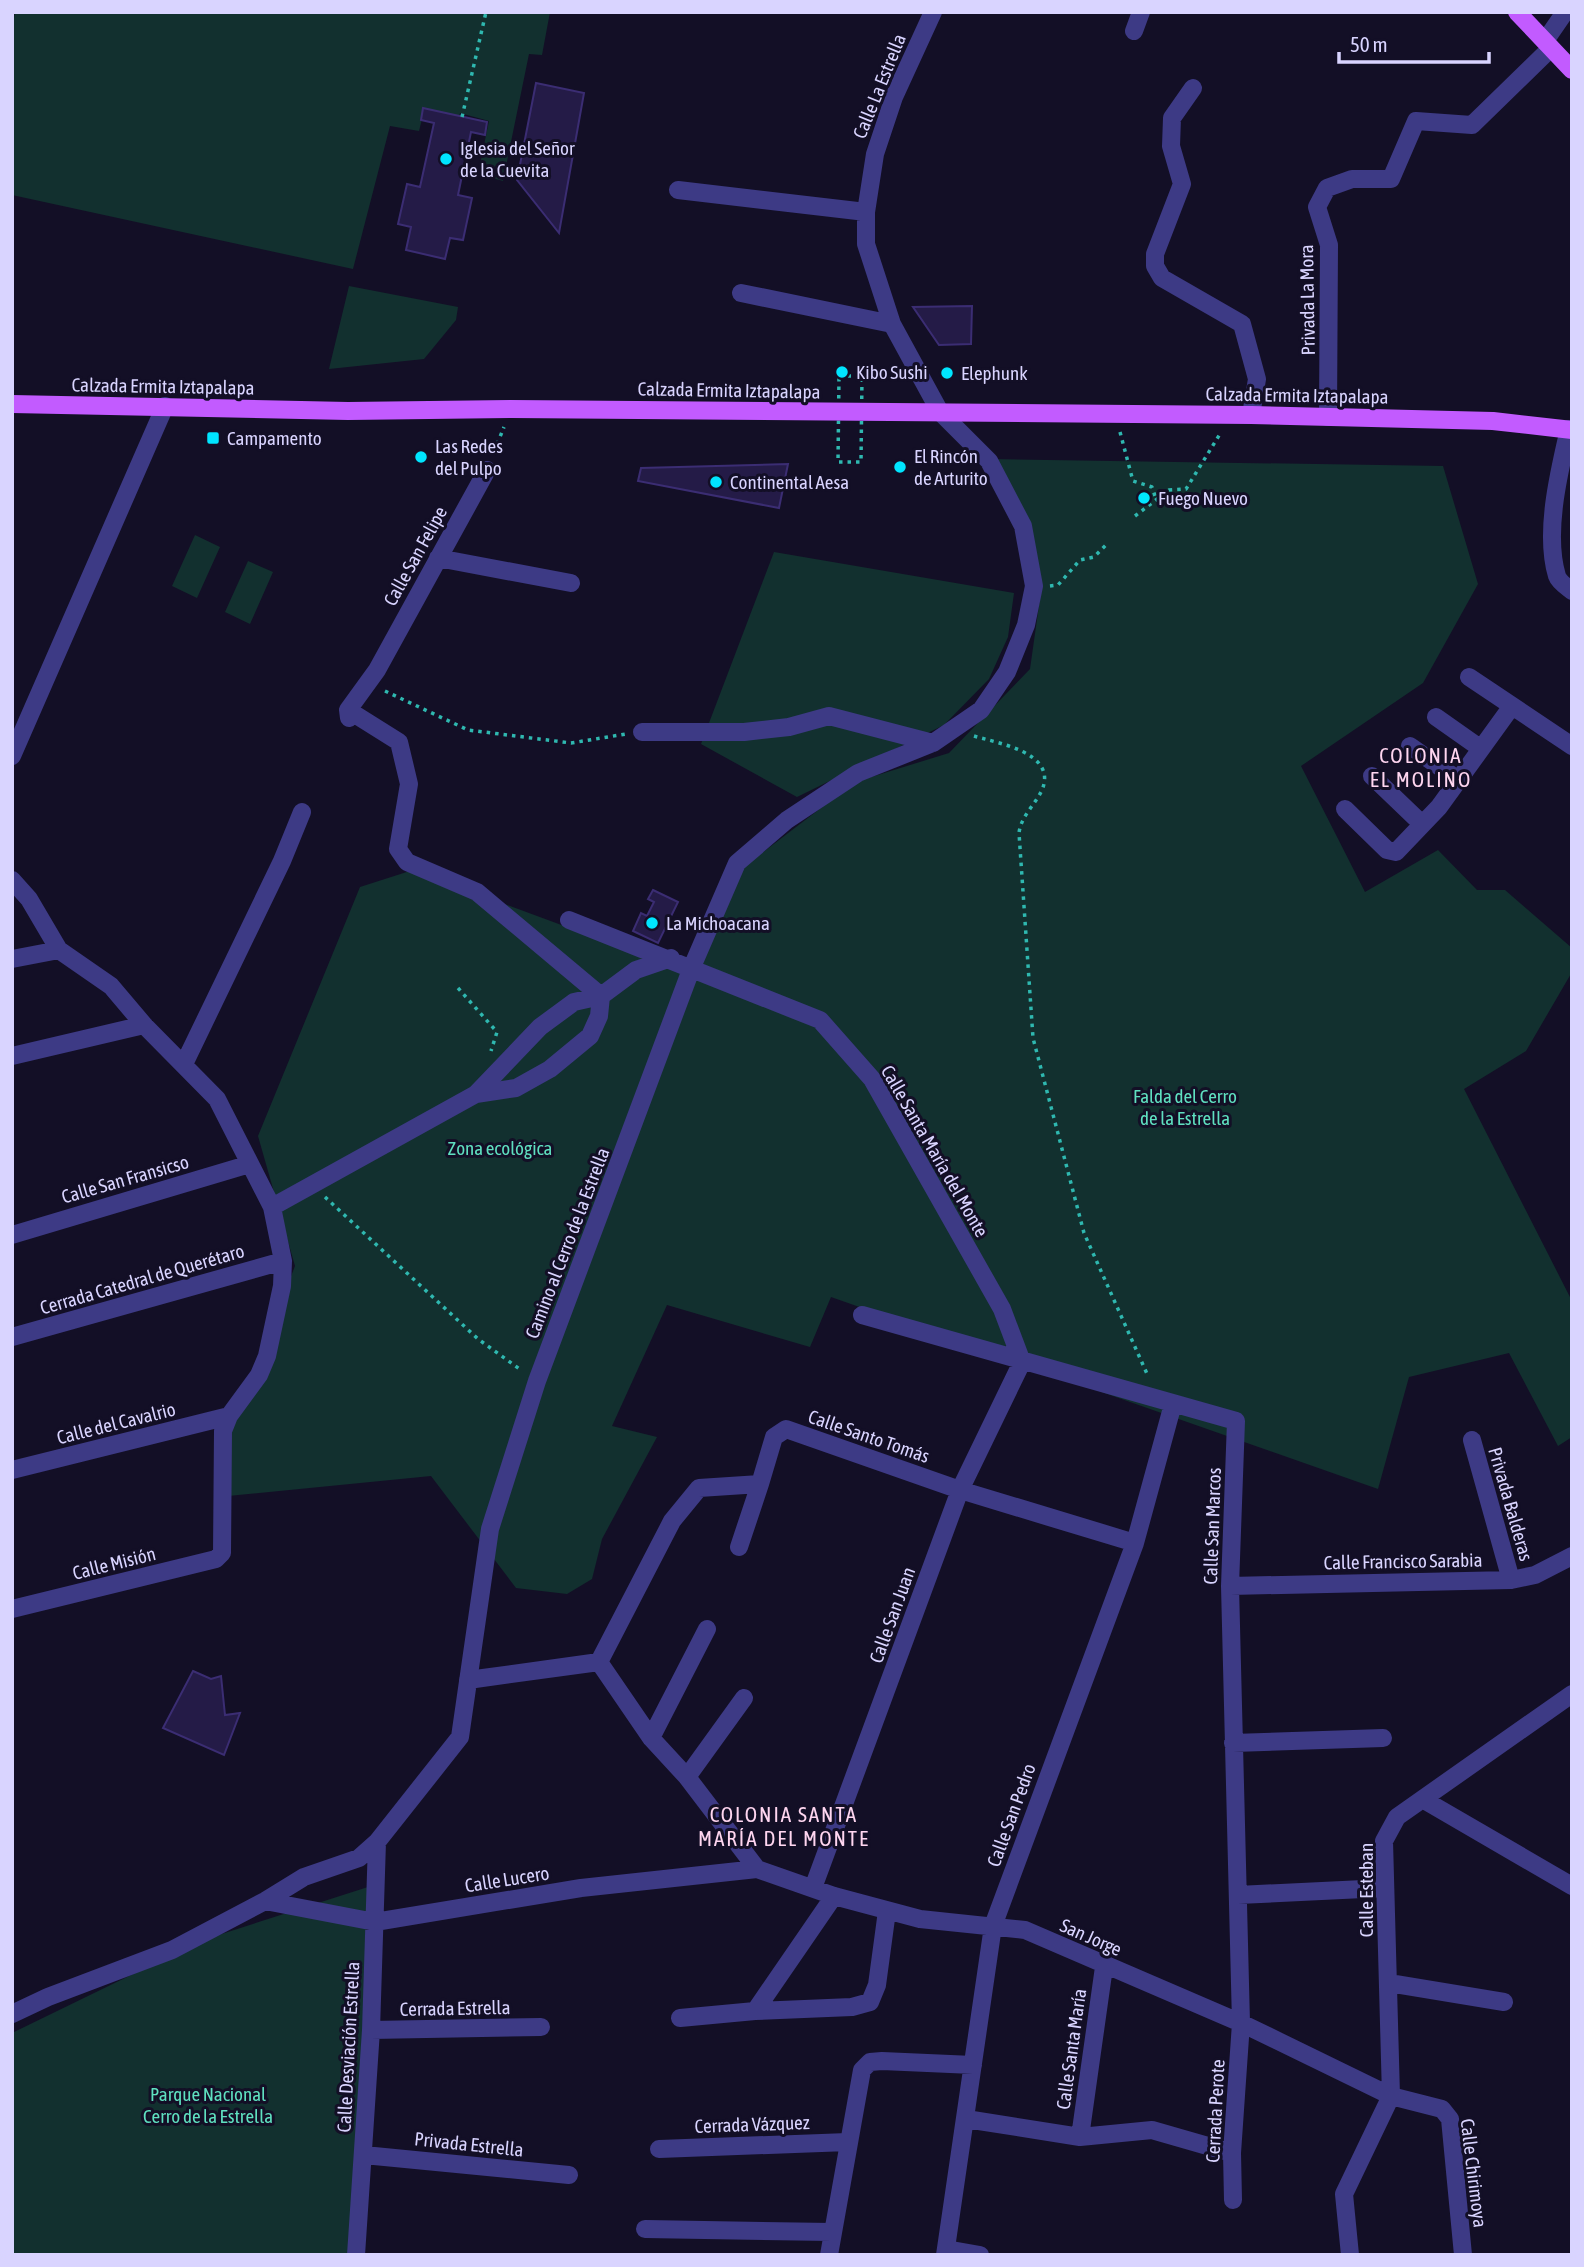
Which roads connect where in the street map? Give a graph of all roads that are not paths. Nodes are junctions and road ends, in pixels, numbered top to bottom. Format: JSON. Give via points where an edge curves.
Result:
{"nodes":[{"id":1,"x":933,"y":12,"type":"edge"},
{"id":2,"x":1141,"y":12,"type":"edge"},
{"id":3,"x":1517,"y":12,"type":"edge"},
{"id":4,"x":1565,"y":12,"type":"edge"},
{"id":5,"x":1134,"y":31,"type":"dead end"},
{"id":6,"x":1548,"y":45,"type":"junction"},
{"id":7,"x":1572,"y":70,"type":"edge"},
{"id":8,"x":1193,"y":88,"type":"dead end"},
{"id":9,"x":678,"y":190,"type":"dead end"},
{"id":10,"x":866,"y":212,"type":"junction"},
{"id":11,"x":741,"y":293,"type":"dead end"},
{"id":12,"x":892,"y":324,"type":"junction"},
{"id":13,"x":12,"y":404,"type":"edge"},
{"id":14,"x":165,"y":406,"type":"junction"},
{"id":15,"x":940,"y":412,"type":"junction"},
{"id":16,"x":1251,"y":415,"type":"junction"},
{"id":17,"x":1328,"y":417,"type":"junction"},
{"id":18,"x":1570,"y":430,"type":"edge"},
{"id":19,"x":487,"y":470,"type":"road end"},
{"id":20,"x":438,"y":558,"type":"junction"},
{"id":21,"x":571,"y":583,"type":"dead end"},
{"id":22,"x":1572,"y":592,"type":"edge"},
{"id":23,"x":1469,"y":677,"type":"dead end"},
{"id":24,"x":1512,"y":706,"type":"junction"},
{"id":25,"x":1436,"y":718,"type":"dead end"},
{"id":26,"x":642,"y":732,"type":"road end"},
{"id":27,"x":933,"y":743,"type":"junction"},
{"id":28,"x":1410,"y":746,"type":"dead end"},
{"id":29,"x":1572,"y":746,"type":"edge"},
{"id":30,"x":1480,"y":748,"type":"junction"},
{"id":31,"x":12,"y":756,"type":"edge"},
{"id":32,"x":1371,"y":776,"type":"dead end"},
{"id":33,"x":1457,"y":779,"type":"junction"},
{"id":34,"x":1345,"y":809,"type":"dead end"},
{"id":35,"x":302,"y":812,"type":"dead end"},
{"id":36,"x":1422,"y":824,"type":"junction"},
{"id":37,"x":12,"y":880,"type":"edge"},
{"id":38,"x":569,"y":920,"type":"dead end"},
{"id":39,"x":59,"y":950,"type":"junction"},
{"id":40,"x":671,"y":958,"type":"junction"},
{"id":41,"x":12,"y":959,"type":"edge"},
{"id":42,"x":692,"y":967,"type":"junction"},
{"id":43,"x":601,"y":996,"type":"junction"},
{"id":44,"x":144,"y":1025,"type":"junction"},
{"id":45,"x":12,"y":1056,"type":"edge"},
{"id":46,"x":184,"y":1064,"type":"junction"},
{"id":47,"x":476,"y":1094,"type":"junction"},
{"id":48,"x":250,"y":1164,"type":"junction"},
{"id":49,"x":272,"y":1207,"type":"junction"},
{"id":50,"x":12,"y":1235,"type":"edge"},
{"id":51,"x":283,"y":1261,"type":"junction"},
{"id":52,"x":862,"y":1315,"type":"dead end"},
{"id":53,"x":12,"y":1337,"type":"edge"},
{"id":54,"x":1022,"y":1362,"type":"junction"},
{"id":55,"x":1166,"y":1402,"type":"junction"},
{"id":56,"x":229,"y":1416,"type":"junction"},
{"id":57,"x":1472,"y":1440,"type":"dead end"},
{"id":58,"x":12,"y":1470,"type":"edge"},
{"id":59,"x":760,"y":1484,"type":"junction"},
{"id":60,"x":960,"y":1490,"type":"junction"},
{"id":61,"x":1135,"y":1543,"type":"junction"},
{"id":62,"x":739,"y":1547,"type":"dead end"},
{"id":63,"x":1572,"y":1556,"type":"edge"},
{"id":64,"x":1511,"y":1580,"type":"junction"},
{"id":65,"x":1230,"y":1586,"type":"junction"},
{"id":66,"x":12,"y":1609,"type":"edge"},
{"id":67,"x":707,"y":1629,"type":"dead end"},
{"id":68,"x":599,"y":1662,"type":"junction"},
{"id":69,"x":468,"y":1680,"type":"junction"},
{"id":70,"x":1572,"y":1693,"type":"edge"},
{"id":71,"x":744,"y":1698,"type":"dead end"},
{"id":72,"x":651,"y":1738,"type":"junction"},
{"id":73,"x":1382,"y":1738,"type":"dead end"},
{"id":74,"x":1233,"y":1742,"type":"junction"},
{"id":75,"x":687,"y":1777,"type":"junction"},
{"id":76,"x":1423,"y":1800,"type":"junction"},
{"id":77,"x":377,"y":1842,"type":"junction"},
{"id":78,"x":757,"y":1869,"type":"junction"},
{"id":79,"x":1572,"y":1886,"type":"edge"},
{"id":80,"x":813,"y":1888,"type":"junction"},
{"id":81,"x":1384,"y":1888,"type":"junction"},
{"id":82,"x":1238,"y":1895,"type":"junction"},
{"id":83,"x":834,"y":1896,"type":"junction"},
{"id":84,"x":265,"y":1901,"type":"junction"},
{"id":85,"x":887,"y":1911,"type":"junction"},
{"id":86,"x":375,"y":1922,"type":"junction"},
{"id":87,"x":993,"y":1926,"type":"junction"},
{"id":88,"x":1104,"y":1967,"type":"junction"},
{"id":89,"x":1389,"y":1983,"type":"junction"},
{"id":90,"x":1504,"y":2002,"type":"dead end"},
{"id":91,"x":755,"y":2011,"type":"junction"},
{"id":92,"x":12,"y":2014,"type":"edge"},
{"id":93,"x":680,"y":2018,"type":"dead end"},
{"id":94,"x":1241,"y":2023,"type":"junction"},
{"id":95,"x":541,"y":2027,"type":"dead end"},
{"id":96,"x":371,"y":2030,"type":"junction"},
{"id":97,"x":973,"y":2065,"type":"junction"},
{"id":98,"x":1391,"y":2096,"type":"junction"},
{"id":99,"x":966,"y":2119,"type":"junction"},
{"id":100,"x":1080,"y":2137,"type":"junction"},
{"id":101,"x":848,"y":2142,"type":"junction"},
{"id":102,"x":659,"y":2149,"type":"dead end"},
{"id":103,"x":1232,"y":2153,"type":"junction"},
{"id":104,"x":364,"y":2155,"type":"junction"},
{"id":105,"x":569,"y":2175,"type":"dead end"},
{"id":106,"x":1233,"y":2200,"type":"dead end"},
{"id":107,"x":645,"y":2229,"type":"dead end"},
{"id":108,"x":832,"y":2232,"type":"junction"},
{"id":109,"x":945,"y":2252,"type":"edge"},
{"id":110,"x":356,"y":2255,"type":"edge"},
{"id":111,"x":829,"y":2255,"type":"edge"},
{"id":112,"x":980,"y":2255,"type":"edge"},
{"id":113,"x":1350,"y":2255,"type":"edge"},
{"id":114,"x":1463,"y":2255,"type":"edge"}],
"edges":[{"from":1,"to":10,"type":"street","name":"Calle La Estrella","via":[[894,97],[879,142]]},
{"from":2,"to":5,"type":"street"},
{"from":3,"to":6,"type":"main road"},
{"from":4,"to":6,"type":"street","name":"Privada La Mora"},
{"from":6,"to":7,"type":"main road"},
{"from":6,"to":17,"type":"street","name":"Privada La Mora","via":[[1472,125],[1416,121],[1391,179],[1352,179],[1326,188],[1317,207],[1329,245]]},
{"from":8,"to":16,"type":"street","via":[[1172,118],[1171,146],[1182,184],[1154,254],[1155,266],[1162,278],[1242,324],[1257,379]]},
{"from":9,"to":10,"type":"street"},
{"from":10,"to":12,"type":"street","name":"Calle La Estrella","via":[[866,244]]},
{"from":11,"to":12,"type":"street"},
{"from":12,"to":15,"type":"street","name":"Calle La Estrella"},
{"from":13,"to":14,"type":"main road","name":"Calzada Ermita Iztapalapa"},
{"from":14,"to":15,"type":"main road","name":"Calzada Ermita Iztapalapa","via":[[348,411]]},
{"from":14,"to":31,"type":"street"},
{"from":15,"to":16,"type":"main road","name":"Calzada Ermita Iztapalapa"},
{"from":15,"to":27,"type":"street","name":"Camino al Cerro de la Estrella","via":[[989,461],[1023,527],[1034,586],[1026,625],[1007,672],[981,710]]},
{"from":16,"to":17,"type":"main road","name":"Calzada Ermita Iztapalapa"},
{"from":17,"to":18,"type":"main road","name":"Calzada Ermita Iztapalapa","via":[[1493,421]]},
{"from":18,"to":22,"type":"street","via":[[1556,487],[1554,550],[1558,579]]},
{"from":19,"to":20,"type":"street","name":"Calle San Felipe"},
{"from":20,"to":21,"type":"street"},
{"from":20,"to":43,"type":"street","name":"Calle San Felipe","via":[[349,714],[399,742],[410,784],[398,849],[407,862],[477,892]]},
{"from":23,"to":24,"type":"street"},
{"from":24,"to":29,"type":"street"},
{"from":24,"to":30,"type":"street"},
{"from":25,"to":30,"type":"street"},
{"from":26,"to":27,"type":"street","via":[[744,732],[829,716]]},
{"from":27,"to":42,"type":"street","name":"Camino al Cerro de la Estrella","via":[[858,773],[787,820],[737,863]]},
{"from":28,"to":33,"type":"street"},
{"from":30,"to":33,"type":"street"},
{"from":32,"to":36,"type":"street"},
{"from":33,"to":36,"type":"street"},
{"from":34,"to":36,"type":"street","via":[[1387,850],[1396,852]]},
{"from":35,"to":46,"type":"street"},
{"from":37,"to":39,"type":"street","via":[[29,899]]},
{"from":38,"to":40,"type":"street","name":"Calle Santa María del Monte"},
{"from":39,"to":41,"type":"street"},
{"from":39,"to":44,"type":"street","via":[[111,986]]},
{"from":40,"to":42,"type":"street","name":"Calle Santa María del Monte"},
{"from":40,"to":43,"type":"street","via":[[635,970]]},
{"from":42,"to":54,"type":"street","name":"Calle Santa María del Monte","via":[[820,1020],[872,1079],[1002,1308]]},
{"from":42,"to":69,"type":"street","name":"Camino al Cerro de la Estrella","via":[[537,1381],[489,1529]]},
{"from":43,"to":47,"type":"street","via":[[574,1002],[540,1027]]},
{"from":43,"to":47,"type":"street","via":[[590,1036],[550,1069],[516,1088]]},
{"from":44,"to":45,"type":"street"},
{"from":44,"to":46,"type":"street"},
{"from":46,"to":48,"type":"street","via":[[217,1099]]},
{"from":47,"to":49,"type":"street"},
{"from":48,"to":49,"type":"street"},
{"from":48,"to":50,"type":"street","name":"Calle San Fransicso"},
{"from":49,"to":51,"type":"street"},
{"from":51,"to":53,"type":"street","name":"Cerrada Catedral de Querétaro"},
{"from":51,"to":56,"type":"street","via":[[267,1356]]},
{"from":52,"to":54,"type":"street","name":"Calle San Marcos"},
{"from":54,"to":55,"type":"street","name":"Calle San Marcos"},
{"from":54,"to":60,"type":"street","name":"Calle San Juan"},
{"from":55,"to":61,"type":"street","name":"Calle San Pedro"},
{"from":55,"to":65,"type":"street","name":"Calle San Marcos","via":[[1236,1421]]},
{"from":56,"to":58,"type":"street","name":"Calle del Cavalrio"},
{"from":56,"to":66,"type":"street","name":"Calle Misión","via":[[223,1431],[222,1553],[216,1559]]},
{"from":57,"to":64,"type":"street","name":"Privada Balderas"},
{"from":59,"to":60,"type":"street","name":"Calle Santo Tomás","via":[[774,1437],[786,1429]]},
{"from":59,"to":62,"type":"street"},
{"from":59,"to":68,"type":"street","via":[[699,1488],[672,1521]]},
{"from":60,"to":61,"type":"street","name":"Calle Santo Tomás"},
{"from":60,"to":80,"type":"street","name":"Calle San Juan"},
{"from":61,"to":87,"type":"street","name":"Calle San Pedro"},
{"from":63,"to":64,"type":"street","name":"Calle Francisco Sarabia","via":[[1535,1575]]},
{"from":64,"to":65,"type":"street","name":"Calle Francisco Sarabia"},
{"from":65,"to":74,"type":"street","name":"Calle San Marcos"},
{"from":67,"to":72,"type":"street"},
{"from":68,"to":69,"type":"street"},
{"from":68,"to":72,"type":"street"},
{"from":69,"to":77,"type":"street","name":"Camino al Cerro de la Estrella","via":[[460,1737]]},
{"from":70,"to":76,"type":"street","name":"Calle Esteban"},
{"from":71,"to":75,"type":"street"},
{"from":72,"to":75,"type":"street"},
{"from":73,"to":74,"type":"street"},
{"from":74,"to":82,"type":"street","name":"Calle San Marcos"},
{"from":75,"to":78,"type":"street"},
{"from":76,"to":79,"type":"street"},
{"from":76,"to":81,"type":"street","name":"Calle Esteban","via":[[1389,1828],[1384,1841]]},
{"from":77,"to":84,"type":"street","name":"Camino al Cerro de la Estrella","via":[[359,1858],[304,1877]]},
{"from":77,"to":86,"type":"street","name":"Calle Desviación Estrella"},
{"from":78,"to":80,"type":"street","name":"San Jorge"},
{"from":78,"to":86,"type":"street","name":"Calle Lucero","via":[[581,1888]]},
{"from":80,"to":83,"type":"street","name":"San Jorge"},
{"from":81,"to":82,"type":"street"},
{"from":81,"to":89,"type":"street","name":"Calle Esteban"},
{"from":82,"to":94,"type":"street","name":"Calle San Marcos"},
{"from":83,"to":85,"type":"street","name":"San Jorge"},
{"from":83,"to":91,"type":"street"},
{"from":84,"to":86,"type":"street","name":"Calle Lucero"},
{"from":84,"to":92,"type":"street","name":"Camino al Cerro de la Estrella","via":[[172,1950]]},
{"from":85,"to":87,"type":"street","name":"San Jorge"},
{"from":85,"to":91,"type":"street","via":[[877,1985],[870,2001],[852,2007]]},
{"from":86,"to":96,"type":"street","name":"Calle Desviación Estrella"},
{"from":87,"to":88,"type":"street","name":"San Jorge","via":[[1025,1930]]},
{"from":87,"to":97,"type":"street","name":"Calle San Pedro"},
{"from":88,"to":94,"type":"street","name":"San Jorge"},
{"from":88,"to":100,"type":"street","name":"Calle Santa María"},
{"from":89,"to":90,"type":"street"},
{"from":89,"to":98,"type":"street","name":"Calle Esteban"},
{"from":91,"to":93,"type":"street"},
{"from":94,"to":98,"type":"street","name":"San Jorge"},
{"from":94,"to":103,"type":"street","name":"Cerrada Perote"},
{"from":95,"to":96,"type":"street","name":"Cerrada Estrella"},
{"from":96,"to":104,"type":"street","name":"Calle Desviación Estrella"},
{"from":97,"to":99,"type":"street","name":"Calle San Pedro"},
{"from":97,"to":101,"type":"street","via":[[870,2062],[862,2070]]},
{"from":98,"to":113,"type":"street","via":[[1344,2194]]},
{"from":98,"to":114,"type":"street","name":"Calle Chirimoya","via":[[1442,2109],[1450,2119]]},
{"from":99,"to":100,"type":"street"},
{"from":99,"to":109,"type":"street","name":"Calle San Pedro"},
{"from":100,"to":103,"type":"street","via":[[1152,2130]]},
{"from":101,"to":102,"type":"street","name":"Cerrada Vázquez"},
{"from":101,"to":108,"type":"street"},
{"from":103,"to":106,"type":"street","name":"Cerrada Perote"},
{"from":104,"to":105,"type":"street","name":"Privada Estrella"},
{"from":104,"to":110,"type":"street","name":"Calle Desviación Estrella"},
{"from":107,"to":108,"type":"street"},
{"from":108,"to":111,"type":"street"},
{"from":109,"to":112,"type":"street"}]}
